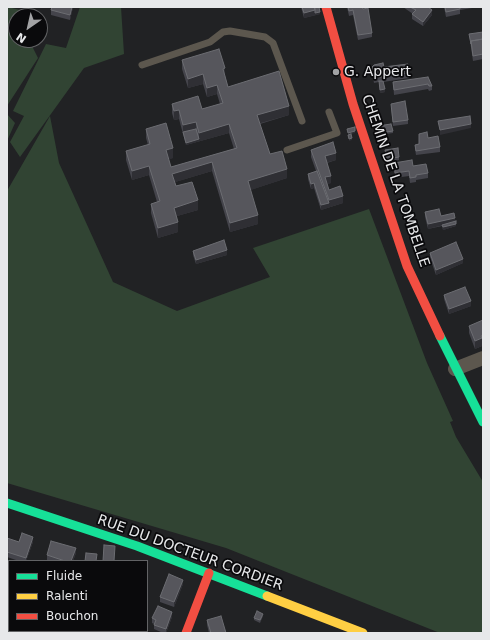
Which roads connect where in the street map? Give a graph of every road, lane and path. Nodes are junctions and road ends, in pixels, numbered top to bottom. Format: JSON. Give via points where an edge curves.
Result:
{"nodes":[{"id":1,"x":326,"y":7,"type":"edge"},
{"id":2,"x":142,"y":65,"type":"dead end"},
{"id":3,"x":329,"y":112,"type":"dead end"},
{"id":4,"x":302,"y":120,"type":"dead end"},
{"id":5,"x":287,"y":150,"type":"dead end"},
{"id":6,"x":483,"y":358,"type":"edge"},
{"id":7,"x":455,"y":369,"type":"junction"},
{"id":8,"x":483,"y":422,"type":"edge"},
{"id":9,"x":7,"y":503,"type":"edge"},
{"id":10,"x":209,"y":573,"type":"junction"},
{"id":11,"x":186,"y":633,"type":"edge"},
{"id":12,"x":362,"y":633,"type":"edge"}],
"edges":[{"from":1,"to":7,"type":"street","name":"CHEMIN DE LA TOMBELLE","via":[[394,231],[407,266]]},
{"from":2,"to":4,"type":"lane","via":[[210,42],[223,32],[265,37],[273,43]]},
{"from":3,"to":5,"type":"lane","via":[[337,133]]},
{"from":6,"to":7,"type":"street"},
{"from":7,"to":8,"type":"street","name":"CHEMIN DE LA TOMBELLE"},
{"from":9,"to":10,"type":"street","name":"RUE DU DOCTEUR CORDIER"},
{"from":10,"to":11,"type":"street"},
{"from":10,"to":12,"type":"street","name":"RUE DU DOCTEUR CORDIER"}]}
